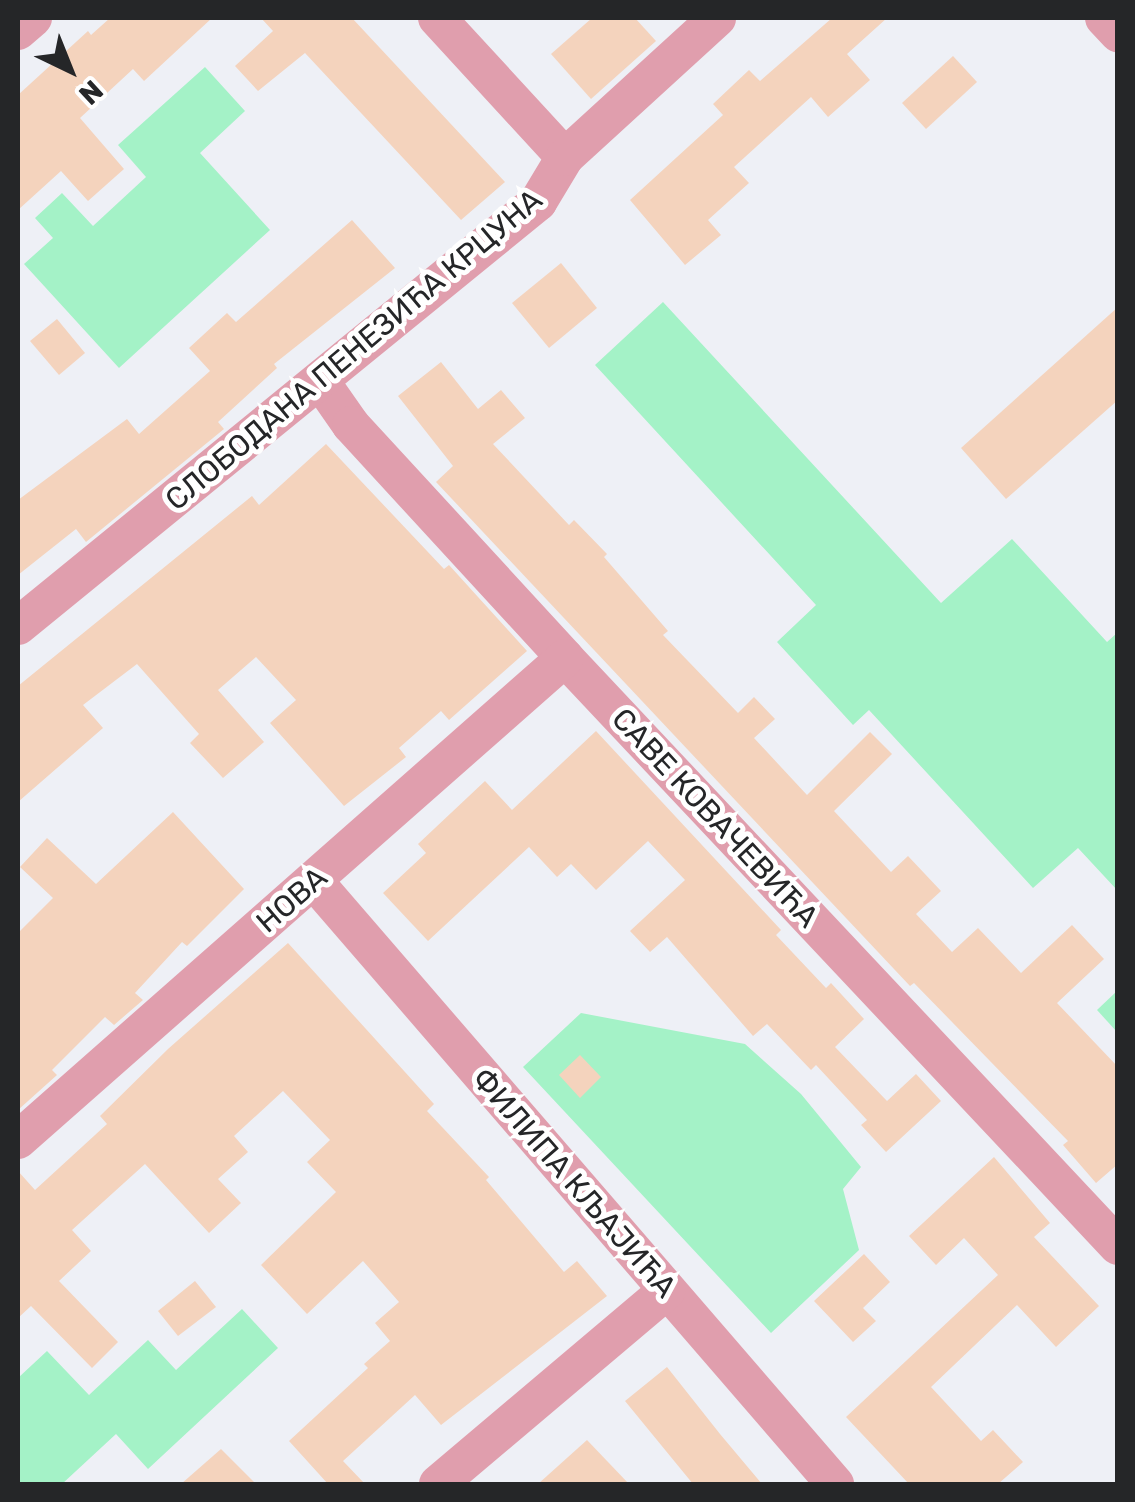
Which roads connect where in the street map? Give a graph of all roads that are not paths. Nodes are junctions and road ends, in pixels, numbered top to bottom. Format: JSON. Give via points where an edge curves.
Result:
{"nodes":[{"id":1,"x":33,"y":18,"type":"edge"},
{"id":2,"x":436,"y":18,"type":"edge"},
{"id":3,"x":717,"y":18,"type":"edge"},
{"id":4,"x":1104,"y":18,"type":"edge"},
{"id":5,"x":18,"y":31,"type":"edge"},
{"id":6,"x":1118,"y":33,"type":"edge"},
{"id":7,"x":565,"y":156,"type":"junction"},
{"id":8,"x":321,"y":382,"type":"junction"},
{"id":9,"x":18,"y":626,"type":"edge"},
{"id":10,"x":565,"y":658,"type":"junction"},
{"id":11,"x":314,"y":880,"type":"junction"},
{"id":12,"x":18,"y":1140,"type":"edge"},
{"id":13,"x":1118,"y":1246,"type":"edge"},
{"id":14,"x":666,"y":1291,"type":"junction"},
{"id":15,"x":438,"y":1484,"type":"edge"},
{"id":16,"x":835,"y":1484,"type":"edge"}],
"edges":[{"from":1,"to":5,"type":"street"},
{"from":2,"to":7,"type":"street"},
{"from":3,"to":7,"type":"street","name":"СЛОБОДАНА ПЕНЕЗИЋА КРЦУНА"},
{"from":4,"to":6,"type":"street"},
{"from":7,"to":8,"type":"street","name":"СЛОБОДАНА ПЕНЕЗИЋА КРЦУНА","via":[[538,202]]},
{"from":8,"to":9,"type":"street","name":"СЛОБОДАНА ПЕНЕЗИЋА КРЦУНА"},
{"from":8,"to":10,"type":"street","name":"САВЕ КОВАЧЕВИЋА","via":[[351,425]]},
{"from":10,"to":11,"type":"street","name":"НОВА"},
{"from":10,"to":13,"type":"street","name":"САВЕ КОВАЧЕВИЋА"},
{"from":11,"to":12,"type":"street","name":"НОВА"},
{"from":11,"to":14,"type":"street","name":"ФИЛИПА КЉАЈИЋА"},
{"from":14,"to":15,"type":"street"},
{"from":14,"to":16,"type":"street","name":"ФИЛИПА КЉАЈИЋА"}]}
